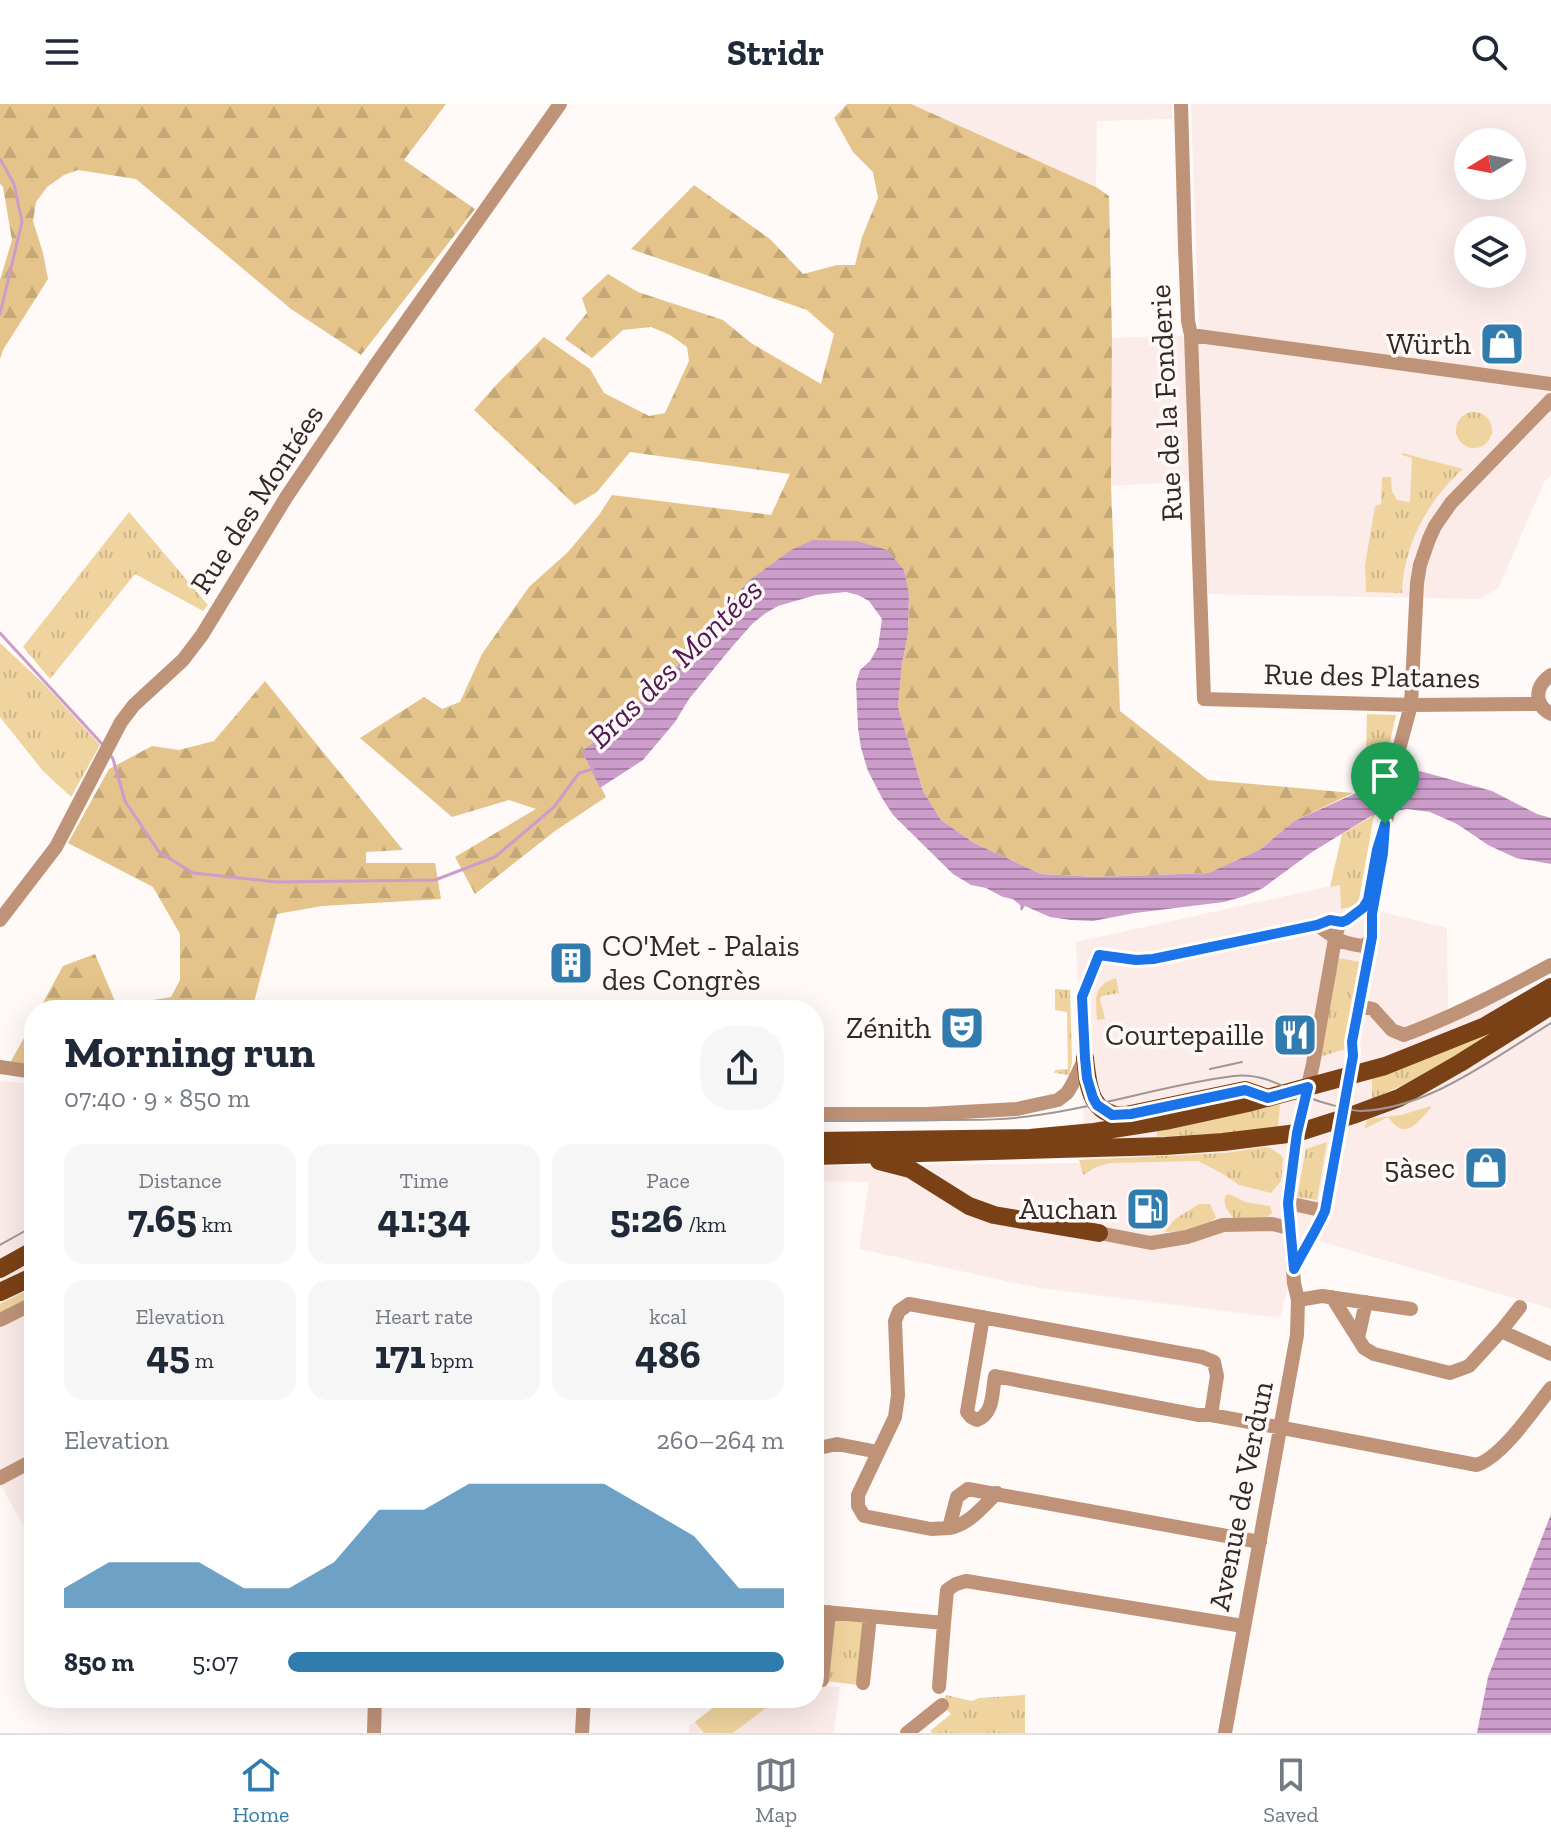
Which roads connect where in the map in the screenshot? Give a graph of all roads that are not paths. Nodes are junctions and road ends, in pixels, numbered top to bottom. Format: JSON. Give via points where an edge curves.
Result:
{"nodes":[{"id":1,"x":560,"y":104,"type":"edge"},
{"id":2,"x":1181,"y":104,"type":"edge"},
{"id":3,"x":1191,"y":335,"type":"junction"},
{"id":4,"x":1551,"y":384,"type":"edge"},
{"id":5,"x":1551,"y":400,"type":"edge"},
{"id":6,"x":1551,"y":675,"type":"edge"},
{"id":7,"x":1204,"y":699,"type":"joint"},
{"id":8,"x":1411,"y":705,"type":"junction"},
{"id":9,"x":1545,"y":709,"type":"edge"},
{"id":10,"x":1386,"y":820,"type":"junction"},
{"id":11,"x":0,"y":920,"type":"edge"},
{"id":12,"x":1344,"y":921,"type":"junction"},
{"id":13,"x":1317,"y":925,"type":"junction"},
{"id":14,"x":1371,"y":936,"type":"junction"},
{"id":15,"x":1335,"y":939,"type":"junction"},
{"id":16,"x":1551,"y":965,"type":"edge"},
{"id":17,"x":1551,"y":987,"type":"edge"},
{"id":18,"x":1358,"y":1006,"type":"junction"},
{"id":19,"x":1551,"y":1006,"type":"edge"},
{"id":20,"x":1085,"y":1058,"type":"junction"},
{"id":21,"x":0,"y":1067,"type":"edge"},
{"id":22,"x":24,"y":1071,"type":"edge"},
{"id":23,"x":1350,"y":1076,"type":"junction"},
{"id":24,"x":1308,"y":1087,"type":"junction"},
{"id":25,"x":1268,"y":1098,"type":"junction"},
{"id":26,"x":824,"y":1114,"type":"edge"},
{"id":27,"x":1342,"y":1118,"type":"junction"},
{"id":28,"x":1297,"y":1133,"type":"junction"},
{"id":29,"x":824,"y":1141,"type":"edge"},
{"id":30,"x":824,"y":1156,"type":"edge"},
{"id":31,"x":845,"y":1156,"type":"junction"},
{"id":32,"x":1288,"y":1203,"type":"junction"},
{"id":33,"x":1325,"y":1211,"type":"junction"},
{"id":34,"x":1289,"y":1228,"type":"junction"},
{"id":35,"x":1099,"y":1233,"type":"joint"},
{"id":36,"x":24,"y":1256,"type":"edge"},
{"id":37,"x":24,"y":1262,"type":"edge"},
{"id":38,"x":1294,"y":1269,"type":"junction"},
{"id":39,"x":0,"y":1272,"type":"edge"},
{"id":40,"x":24,"y":1281,"type":"edge"},
{"id":41,"x":0,"y":1292,"type":"edge"},
{"id":42,"x":1332,"y":1297,"type":"junction"},
{"id":43,"x":1298,"y":1300,"type":"junction"},
{"id":44,"x":1366,"y":1302,"type":"junction"},
{"id":45,"x":1520,"y":1307,"type":"dead end"},
{"id":46,"x":24,"y":1308,"type":"edge"},
{"id":47,"x":1411,"y":1309,"type":"dead end"},
{"id":48,"x":983,"y":1317,"type":"junction"},
{"id":49,"x":0,"y":1320,"type":"edge"},
{"id":50,"x":1501,"y":1331,"type":"junction"},
{"id":51,"x":1358,"y":1338,"type":"junction"},
{"id":52,"x":1551,"y":1354,"type":"edge"},
{"id":53,"x":973,"y":1372,"type":"junction"},
{"id":54,"x":995,"y":1376,"type":"junction"},
{"id":55,"x":1551,"y":1388,"type":"edge"},
{"id":56,"x":1211,"y":1415,"type":"junction"},
{"id":57,"x":1281,"y":1428,"type":"junction"},
{"id":58,"x":824,"y":1447,"type":"edge"},
{"id":59,"x":878,"y":1452,"type":"junction"},
{"id":60,"x":24,"y":1465,"type":"edge"},
{"id":61,"x":0,"y":1478,"type":"edge"},
{"id":62,"x":997,"y":1493,"type":"junction"},
{"id":63,"x":949,"y":1528,"type":"junction"},
{"id":64,"x":1260,"y":1542,"type":"junction"},
{"id":65,"x":824,"y":1612,"type":"edge"},
{"id":66,"x":870,"y":1616,"type":"junction"},
{"id":67,"x":944,"y":1623,"type":"junction"},
{"id":68,"x":1243,"y":1626,"type":"junction"},
{"id":69,"x":863,"y":1683,"type":"dead end"},
{"id":70,"x":939,"y":1687,"type":"dead end"},
{"id":71,"x":942,"y":1705,"type":"dead end"},
{"id":72,"x":375,"y":1708,"type":"edge"},
{"id":73,"x":583,"y":1708,"type":"edge"},
{"id":74,"x":374,"y":1733,"type":"edge"},
{"id":75,"x":582,"y":1733,"type":"edge"},
{"id":76,"x":907,"y":1733,"type":"edge"},
{"id":77,"x":1225,"y":1733,"type":"edge"}],
"edges":[{"from":1,"to":11,"type":"street","name":"Rue des Montées","via":[[287,496],[202,635],[121,722],[56,847]]},
{"from":2,"to":3,"type":"street","name":"Rue de la Fonderie"},
{"from":3,"to":4,"type":"street"},
{"from":3,"to":7,"type":"street","name":"Rue de la Fonderie"},
{"from":5,"to":8,"type":"street","name":"Avenue de Verdun","via":[[1451,503],[1429,539],[1417,583]]},
{"from":6,"to":9,"type":"street","name":"Rue des Platanes","via":[[1538,689]]},
{"from":7,"to":8,"type":"street","name":"Rue des Platanes"},
{"from":8,"to":9,"type":"street","name":"Rue des Platanes"},
{"from":8,"to":10,"type":"street","name":"Avenue de Verdun"},
{"from":10,"to":12,"type":"street","name":"Avenue de Verdun","via":[[1368,900]]},
{"from":10,"to":14,"type":"street","name":"Avenue de Verdun"},
{"from":12,"to":13,"type":"street"},
{"from":12,"to":14,"type":"street","via":[[1366,924]]},
{"from":12,"to":15,"type":"street","name":"Avenue de Verdun"},
{"from":13,"to":15,"type":"street"},
{"from":13,"to":20,"type":"street","via":[[1153,959],[1099,955],[1082,997]]},
{"from":14,"to":15,"type":"street","via":[[1364,946]]},
{"from":14,"to":18,"type":"street","name":"Avenue de Verdun"},
{"from":15,"to":24,"type":"street","name":"Avenue de Verdun"},
{"from":16,"to":18,"type":"street","via":[[1404,1035],[1373,1009]]},
{"from":17,"to":23,"type":"main road","via":[[1485,1026]]},
{"from":18,"to":23,"type":"street","name":"Avenue de Verdun"},
{"from":19,"to":27,"type":"main road","via":[[1399,1098]]},
{"from":20,"to":25,"type":"main road","via":[[1093,1098],[1112,1115],[1245,1090]]},
{"from":20,"to":26,"type":"street","via":[[1067,1093],[1045,1104],[927,1114]]},
{"from":21,"to":22,"type":"street"},
{"from":23,"to":24,"type":"main road"},
{"from":23,"to":27,"type":"street","name":"Avenue de Verdun"},
{"from":24,"to":25,"type":"main road"},
{"from":24,"to":28,"type":"street","name":"Avenue de Verdun"},
{"from":25,"to":29,"type":"main road","via":[[1068,1135]]},
{"from":27,"to":28,"type":"main road"},
{"from":27,"to":33,"type":"street","name":"Avenue de Verdun"},
{"from":28,"to":31,"type":"main road","via":[[1165,1146]]},
{"from":28,"to":32,"type":"street","name":"Avenue de Verdun"},
{"from":30,"to":31,"type":"main road"},
{"from":31,"to":35,"type":"main road","via":[[910,1169],[969,1206],[994,1215]]},
{"from":32,"to":33,"type":"street"},
{"from":32,"to":34,"type":"street","name":"Avenue de Verdun"},
{"from":33,"to":38,"type":"street","name":"Avenue de Verdun"},
{"from":34,"to":35,"type":"street","via":[[1223,1225],[1151,1243]]},
{"from":34,"to":38,"type":"street","name":"Avenue de Verdun"},
{"from":36,"to":39,"type":"main road"},
{"from":37,"to":39,"type":"main road"},
{"from":38,"to":43,"type":"street","name":"Avenue de Verdun"},
{"from":40,"to":41,"type":"main road"},
{"from":42,"to":43,"type":"street"},
{"from":42,"to":44,"type":"street"},
{"from":42,"to":51,"type":"street"},
{"from":43,"to":57,"type":"street","name":"Avenue de Verdun"},
{"from":44,"to":47,"type":"street"},
{"from":44,"to":51,"type":"street"},
{"from":45,"to":50,"type":"street"},
{"from":46,"to":49,"type":"street"},
{"from":48,"to":53,"type":"street"},
{"from":48,"to":56,"type":"street","via":[[1214,1362]]},
{"from":48,"to":59,"type":"street","via":[[909,1304],[899,1311],[895,1417]]},
{"from":50,"to":51,"type":"street","via":[[1469,1366],[1450,1373],[1374,1354]]},
{"from":50,"to":52,"type":"street"},
{"from":53,"to":54,"type":"street"},
{"from":53,"to":54,"type":"street","via":[[967,1412],[977,1420],[990,1411]]},
{"from":54,"to":56,"type":"street"},
{"from":55,"to":57,"type":"street","via":[[1500,1449],[1477,1465]]},
{"from":56,"to":57,"type":"street"},
{"from":57,"to":64,"type":"street","name":"Avenue de Verdun"},
{"from":58,"to":59,"type":"street","via":[[837,1444]]},
{"from":59,"to":63,"type":"street","via":[[858,1495],[864,1516]]},
{"from":60,"to":61,"type":"street"},
{"from":62,"to":63,"type":"street","via":[[966,1523]]},
{"from":62,"to":63,"type":"street","via":[[968,1489],[957,1497]]},
{"from":62,"to":64,"type":"street"},
{"from":64,"to":68,"type":"street","name":"Avenue de Verdun"},
{"from":65,"to":66,"type":"street"},
{"from":66,"to":67,"type":"street"},
{"from":66,"to":69,"type":"street"},
{"from":67,"to":68,"type":"street","via":[[947,1590],[966,1581]]},
{"from":67,"to":70,"type":"street"},
{"from":68,"to":77,"type":"street","name":"Avenue de Verdun"},
{"from":71,"to":76,"type":"street"},
{"from":72,"to":74,"type":"street"},
{"from":73,"to":75,"type":"street"}]}
